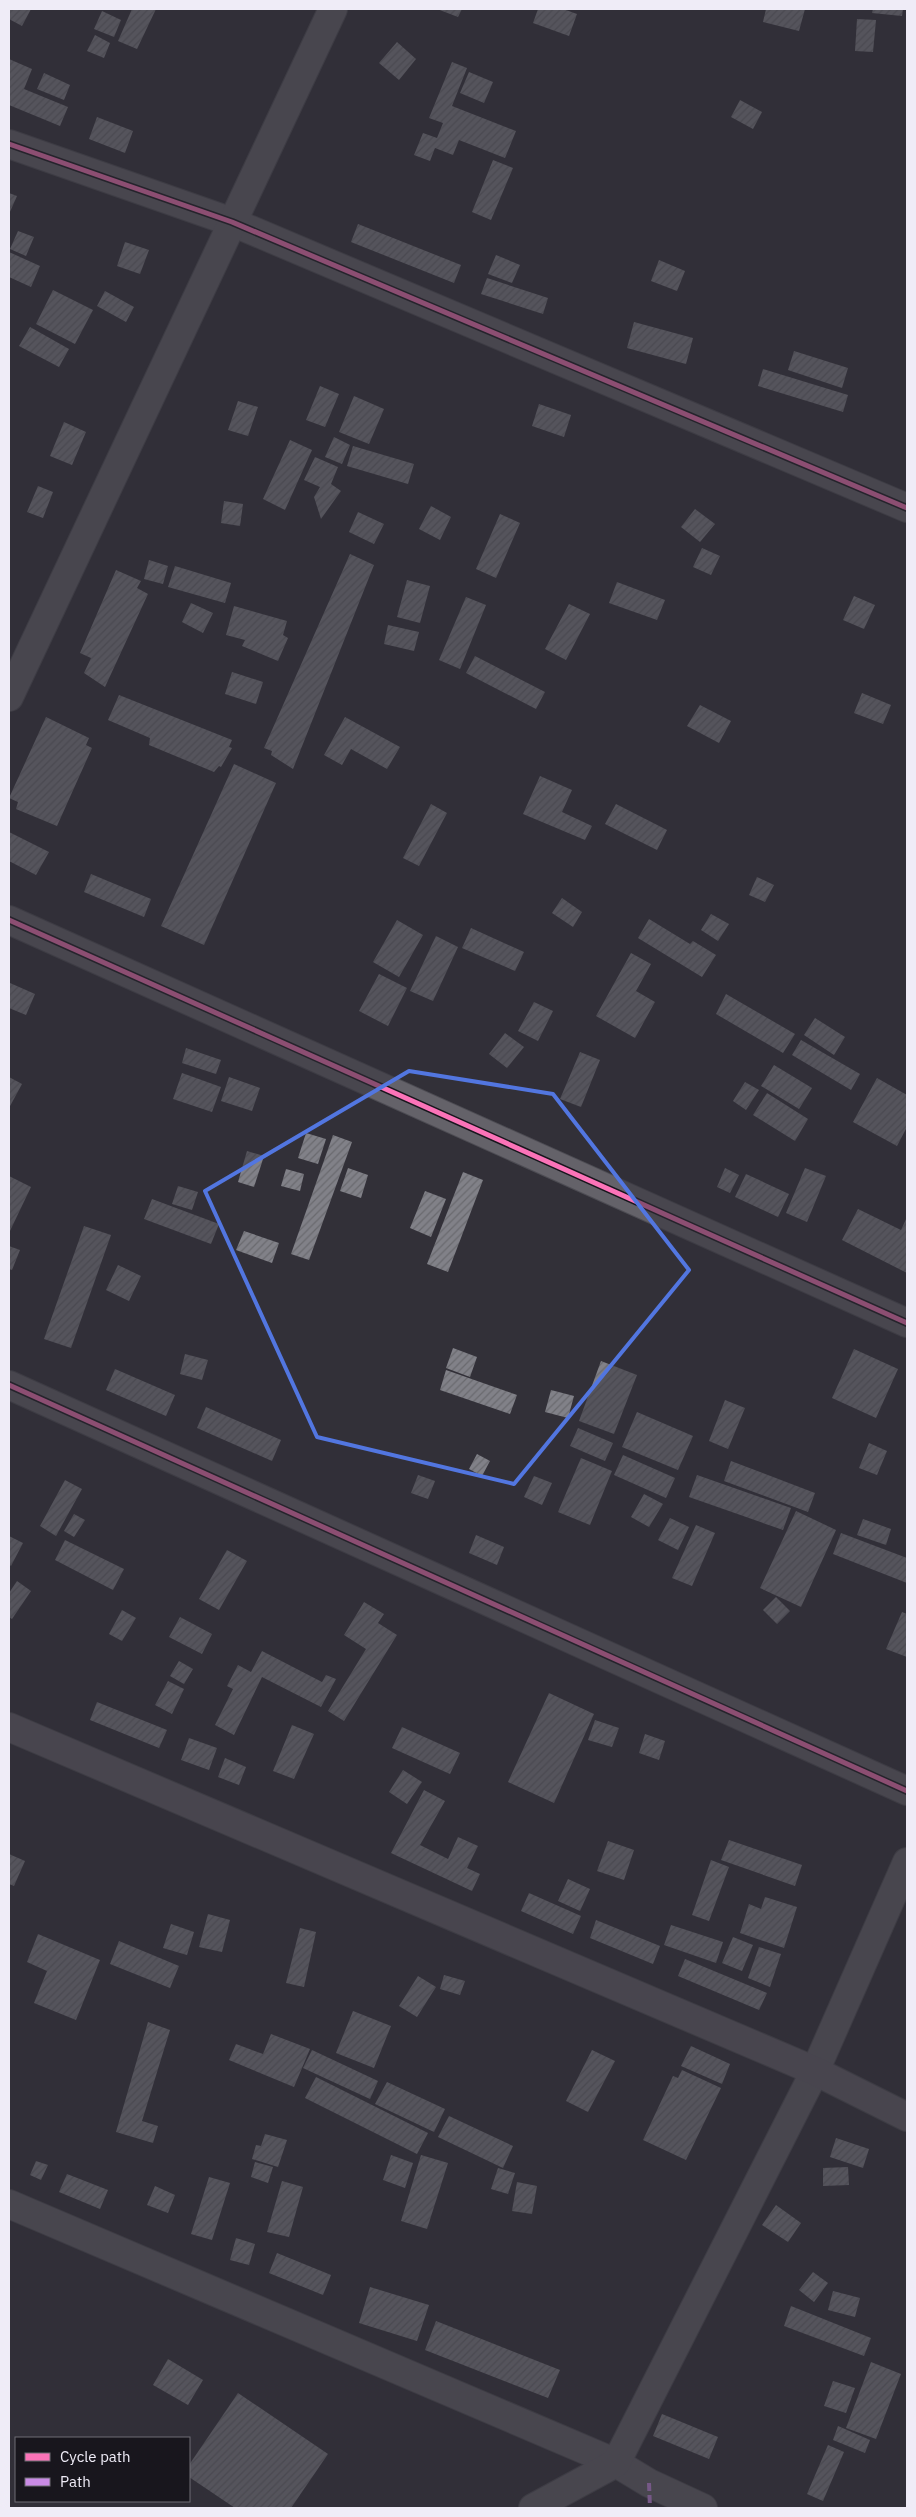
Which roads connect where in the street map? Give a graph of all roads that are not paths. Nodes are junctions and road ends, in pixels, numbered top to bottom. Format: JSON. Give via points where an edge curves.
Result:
{"nodes":[{"id":1,"x":333,"y":9,"type":"edge"},
{"id":2,"x":9,"y":144,"type":"edge"},
{"id":3,"x":232,"y":222,"type":"junction"},
{"id":4,"x":907,"y":508,"type":"edge"},
{"id":5,"x":9,"y":697,"type":"edge"},
{"id":6,"x":9,"y":920,"type":"edge"},
{"id":7,"x":907,"y":1324,"type":"edge"},
{"id":8,"x":9,"y":1385,"type":"edge"},
{"id":9,"x":9,"y":1728,"type":"edge"},
{"id":10,"x":907,"y":1790,"type":"edge"},
{"id":11,"x":907,"y":1862,"type":"edge"},
{"id":12,"x":815,"y":2070,"type":"junction"},
{"id":13,"x":907,"y":2116,"type":"edge"},
{"id":14,"x":9,"y":2204,"type":"edge"},
{"id":15,"x":616,"y":2463,"type":"junction"},
{"id":16,"x":533,"y":2508,"type":"edge"},
{"id":17,"x":703,"y":2508,"type":"edge"}],
"edges":[{"from":1,"to":3,"type":"street"},
{"from":2,"to":3,"type":"street"},
{"from":3,"to":4,"type":"street"},
{"from":3,"to":5,"type":"street"},
{"from":6,"to":7,"type":"street"},
{"from":8,"to":10,"type":"street"},
{"from":9,"to":12,"type":"main road"},
{"from":11,"to":12,"type":"street"},
{"from":12,"to":13,"type":"main road"},
{"from":12,"to":15,"type":"street"},
{"from":14,"to":15,"type":"street"},
{"from":15,"to":16,"type":"street"},
{"from":15,"to":17,"type":"street","via":[[649,2483]]}]}
